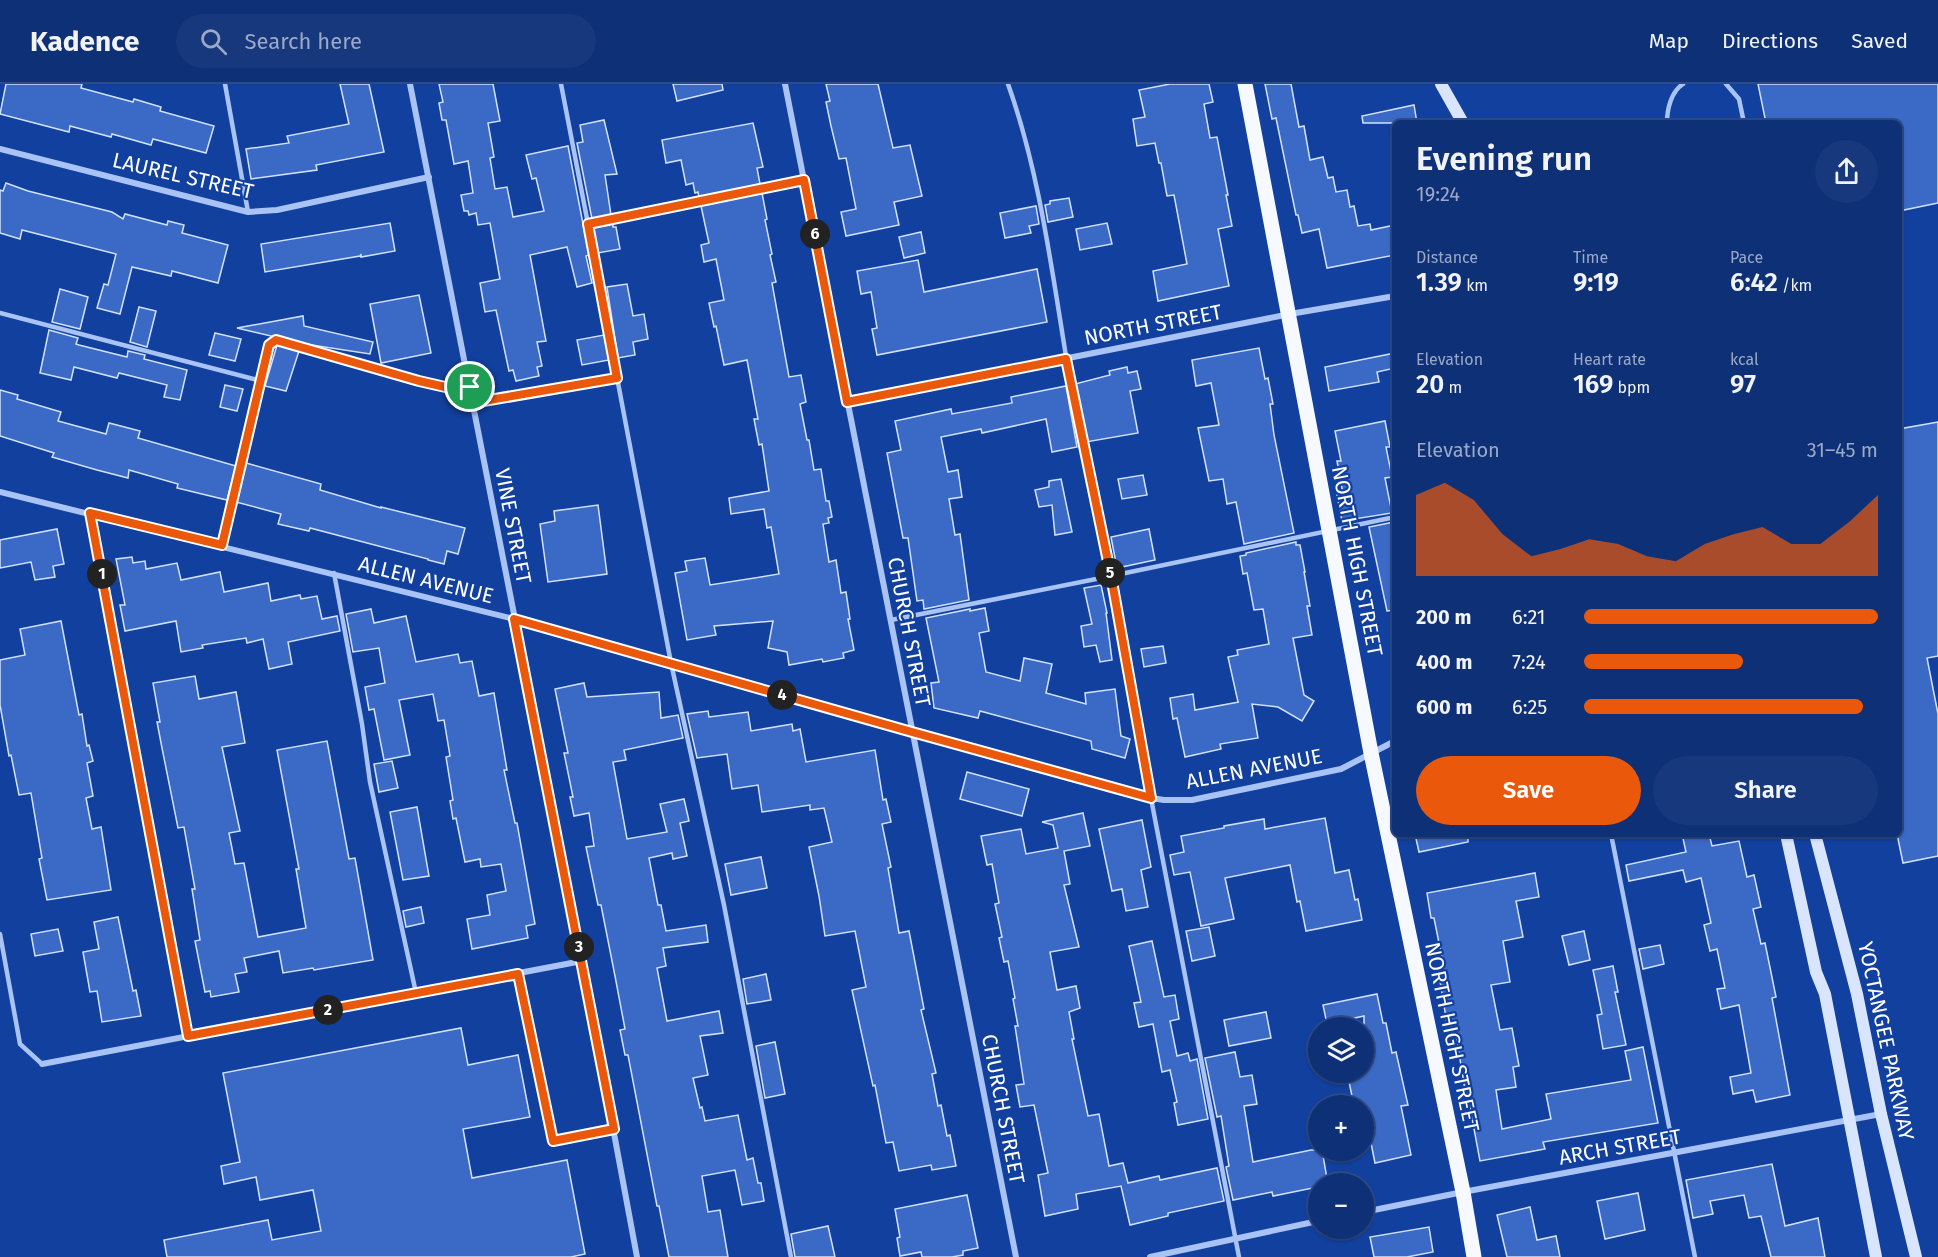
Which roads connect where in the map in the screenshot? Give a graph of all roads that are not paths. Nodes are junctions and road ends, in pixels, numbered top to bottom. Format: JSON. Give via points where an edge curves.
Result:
{"nodes":[{"id":1,"x":225,"y":84,"type":"edge"},
{"id":2,"x":410,"y":84,"type":"edge"},
{"id":3,"x":561,"y":84,"type":"edge"},
{"id":4,"x":785,"y":84,"type":"edge"},
{"id":5,"x":1015,"y":84,"type":"edge"},
{"id":6,"x":1245,"y":84,"type":"edge"},
{"id":7,"x":1442,"y":84,"type":"edge"},
{"id":8,"x":1683,"y":84,"type":"edge"},
{"id":9,"x":1726,"y":84,"type":"edge"},
{"id":10,"x":1009,"y":86,"type":"edge"},
{"id":11,"x":1674,"y":87,"type":"edge"},
{"id":12,"x":1461,"y":120,"type":"edge"},
{"id":13,"x":1667,"y":120,"type":"edge"},
{"id":14,"x":1743,"y":120,"type":"edge"},
{"id":15,"x":0,"y":149,"type":"edge"},
{"id":16,"x":429,"y":177,"type":"junction"},
{"id":17,"x":804,"y":180,"type":"junction"},
{"id":18,"x":248,"y":212,"type":"junction"},
{"id":19,"x":588,"y":224,"type":"junction"},
{"id":20,"x":1392,"y":297,"type":"edge"},
{"id":21,"x":0,"y":313,"type":"edge"},
{"id":22,"x":1290,"y":314,"type":"junction"},
{"id":23,"x":1066,"y":359,"type":"junction"},
{"id":24,"x":617,"y":378,"type":"junction"},
{"id":25,"x":261,"y":381,"type":"junction"},
{"id":26,"x":470,"y":387,"type":"junction"},
{"id":27,"x":847,"y":402,"type":"junction"},
{"id":28,"x":472,"y":403,"type":"junction"},
{"id":29,"x":0,"y":492,"type":"edge"},
{"id":30,"x":90,"y":513,"type":"junction"},
{"id":31,"x":1392,"y":519,"type":"edge"},
{"id":32,"x":1330,"y":531,"type":"junction"},
{"id":33,"x":222,"y":545,"type":"junction"},
{"id":34,"x":334,"y":573,"type":"junction"},
{"id":35,"x":1111,"y":576,"type":"junction"},
{"id":36,"x":514,"y":619,"type":"junction"},
{"id":37,"x":891,"y":620,"type":"junction"},
{"id":38,"x":671,"y":663,"type":"junction"},
{"id":39,"x":912,"y":732,"type":"junction"},
{"id":40,"x":1392,"y":742,"type":"edge"},
{"id":41,"x":1371,"y":753,"type":"junction"},
{"id":42,"x":1151,"y":798,"type":"junction"},
{"id":43,"x":1612,"y":837,"type":"edge"},
{"id":44,"x":1787,"y":837,"type":"edge"},
{"id":45,"x":1816,"y":837,"type":"edge"},
{"id":46,"x":0,"y":934,"type":"edge"},
{"id":47,"x":582,"y":961,"type":"junction"},
{"id":48,"x":518,"y":974,"type":"junction"},
{"id":49,"x":416,"y":993,"type":"junction"},
{"id":50,"x":188,"y":1036,"type":"junction"},
{"id":51,"x":42,"y":1064,"type":"joint"},
{"id":52,"x":1881,"y":1114,"type":"junction"},
{"id":53,"x":1849,"y":1121,"type":"junction"},
{"id":54,"x":614,"y":1129,"type":"junction"},
{"id":55,"x":1674,"y":1154,"type":"junction"},
{"id":56,"x":1463,"y":1192,"type":"junction"},
{"id":57,"x":1374,"y":1210,"type":"edge"},
{"id":58,"x":1308,"y":1223,"type":"edge"},
{"id":59,"x":1235,"y":1239,"type":"junction"},
{"id":60,"x":638,"y":1257,"type":"edge"},
{"id":61,"x":791,"y":1257,"type":"edge"},
{"id":62,"x":1016,"y":1257,"type":"edge"},
{"id":63,"x":1150,"y":1257,"type":"edge"},
{"id":64,"x":1239,"y":1257,"type":"edge"},
{"id":65,"x":1474,"y":1257,"type":"edge"},
{"id":66,"x":1695,"y":1257,"type":"edge"},
{"id":67,"x":1876,"y":1257,"type":"edge"},
{"id":68,"x":1916,"y":1257,"type":"edge"}],
"edges":[{"from":1,"to":18,"type":"lane"},
{"from":2,"to":16,"type":"street","name":"VINE STREET"},
{"from":3,"to":19,"type":"lane"},
{"from":4,"to":17,"type":"street","name":"CHURCH STREET"},
{"from":5,"to":10,"type":"lane"},
{"from":6,"to":22,"type":"main road","name":"NORTH HIGH STREET"},
{"from":7,"to":12,"type":"street"},
{"from":8,"to":11,"type":"lane"},
{"from":9,"to":14,"type":"lane","via":[[1739,99]]},
{"from":10,"to":23,"type":"lane","via":[[1022,122]]},
{"from":11,"to":13,"type":"lane"},
{"from":15,"to":18,"type":"street","name":"LAUREL STREET"},
{"from":16,"to":18,"type":"street","name":"LAUREL STREET","via":[[277,210]]},
{"from":16,"to":26,"type":"street","name":"VINE STREET"},
{"from":17,"to":19,"type":"lane"},
{"from":17,"to":27,"type":"street","name":"CHURCH STREET"},
{"from":19,"to":24,"type":"lane"},
{"from":20,"to":22,"type":"street","name":"NORTH STREET"},
{"from":21,"to":25,"type":"lane"},
{"from":22,"to":23,"type":"street","name":"NORTH STREET"},
{"from":22,"to":32,"type":"main road","name":"NORTH HIGH STREET"},
{"from":23,"to":27,"type":"street","name":"NORTH STREET"},
{"from":23,"to":35,"type":"lane"},
{"from":24,"to":28,"type":"lane"},
{"from":24,"to":38,"type":"lane"},
{"from":25,"to":26,"type":"lane","via":[[269,345],[276,340],[419,381],[454,389]]},
{"from":25,"to":33,"type":"lane"},
{"from":26,"to":28,"type":"street","name":"VINE STREET"},
{"from":27,"to":37,"type":"street","name":"CHURCH STREET"},
{"from":28,"to":36,"type":"street","name":"VINE STREET"},
{"from":29,"to":30,"type":"street","name":"ALLEN AVENUE"},
{"from":30,"to":33,"type":"street","name":"ALLEN AVENUE"},
{"from":30,"to":50,"type":"street"},
{"from":31,"to":32,"type":"lane"},
{"from":32,"to":35,"type":"lane"},
{"from":32,"to":41,"type":"main road","name":"NORTH HIGH STREET"},
{"from":33,"to":34,"type":"street","name":"ALLEN AVENUE"},
{"from":34,"to":36,"type":"street","name":"ALLEN AVENUE"},
{"from":34,"to":49,"type":"lane","via":[[370,782]]},
{"from":35,"to":37,"type":"lane"},
{"from":35,"to":42,"type":"lane"},
{"from":36,"to":38,"type":"street","name":"ALLEN AVENUE"},
{"from":36,"to":47,"type":"street","name":"VINE STREET"},
{"from":37,"to":39,"type":"street","name":"CHURCH STREET"},
{"from":38,"to":39,"type":"street","name":"ALLEN AVENUE"},
{"from":38,"to":61,"type":"lane","via":[[724,905]]},
{"from":39,"to":42,"type":"street","name":"ALLEN AVENUE"},
{"from":39,"to":62,"type":"street","name":"CHURCH STREET"},
{"from":40,"to":41,"type":"street","name":"ALLEN AVENUE"},
{"from":41,"to":42,"type":"street","name":"ALLEN AVENUE","via":[[1341,769],[1192,800]]},
{"from":41,"to":56,"type":"main road","name":"NORTH HIGH STREET"},
{"from":42,"to":59,"type":"lane"},
{"from":43,"to":55,"type":"lane"},
{"from":44,"to":53,"type":"street","via":[[1816,972],[1825,994]]},
{"from":45,"to":52,"type":"street","name":"YOCTANGEE PARKWAY","via":[[1857,993]]},
{"from":46,"to":51,"type":"lane","via":[[20,1044]]},
{"from":47,"to":48,"type":"street"},
{"from":47,"to":54,"type":"street","name":"VINE STREET"},
{"from":48,"to":49,"type":"street"},
{"from":48,"to":54,"type":"lane","via":[[553,1141]]},
{"from":49,"to":50,"type":"street"},
{"from":50,"to":51,"type":"street"},
{"from":52,"to":53,"type":"street","name":"ARCH STREET"},
{"from":52,"to":68,"type":"street","name":"YOCTANGEE PARKWAY"},
{"from":53,"to":55,"type":"street","name":"ARCH STREET"},
{"from":53,"to":67,"type":"street"},
{"from":54,"to":60,"type":"street","name":"VINE STREET"},
{"from":55,"to":56,"type":"street","name":"ARCH STREET"},
{"from":55,"to":66,"type":"lane"},
{"from":56,"to":57,"type":"street","name":"ARCH STREET"},
{"from":56,"to":65,"type":"main road","name":"NORTH HIGH STREET"},
{"from":58,"to":59,"type":"street"},
{"from":59,"to":63,"type":"street"},
{"from":59,"to":64,"type":"lane"}]}
